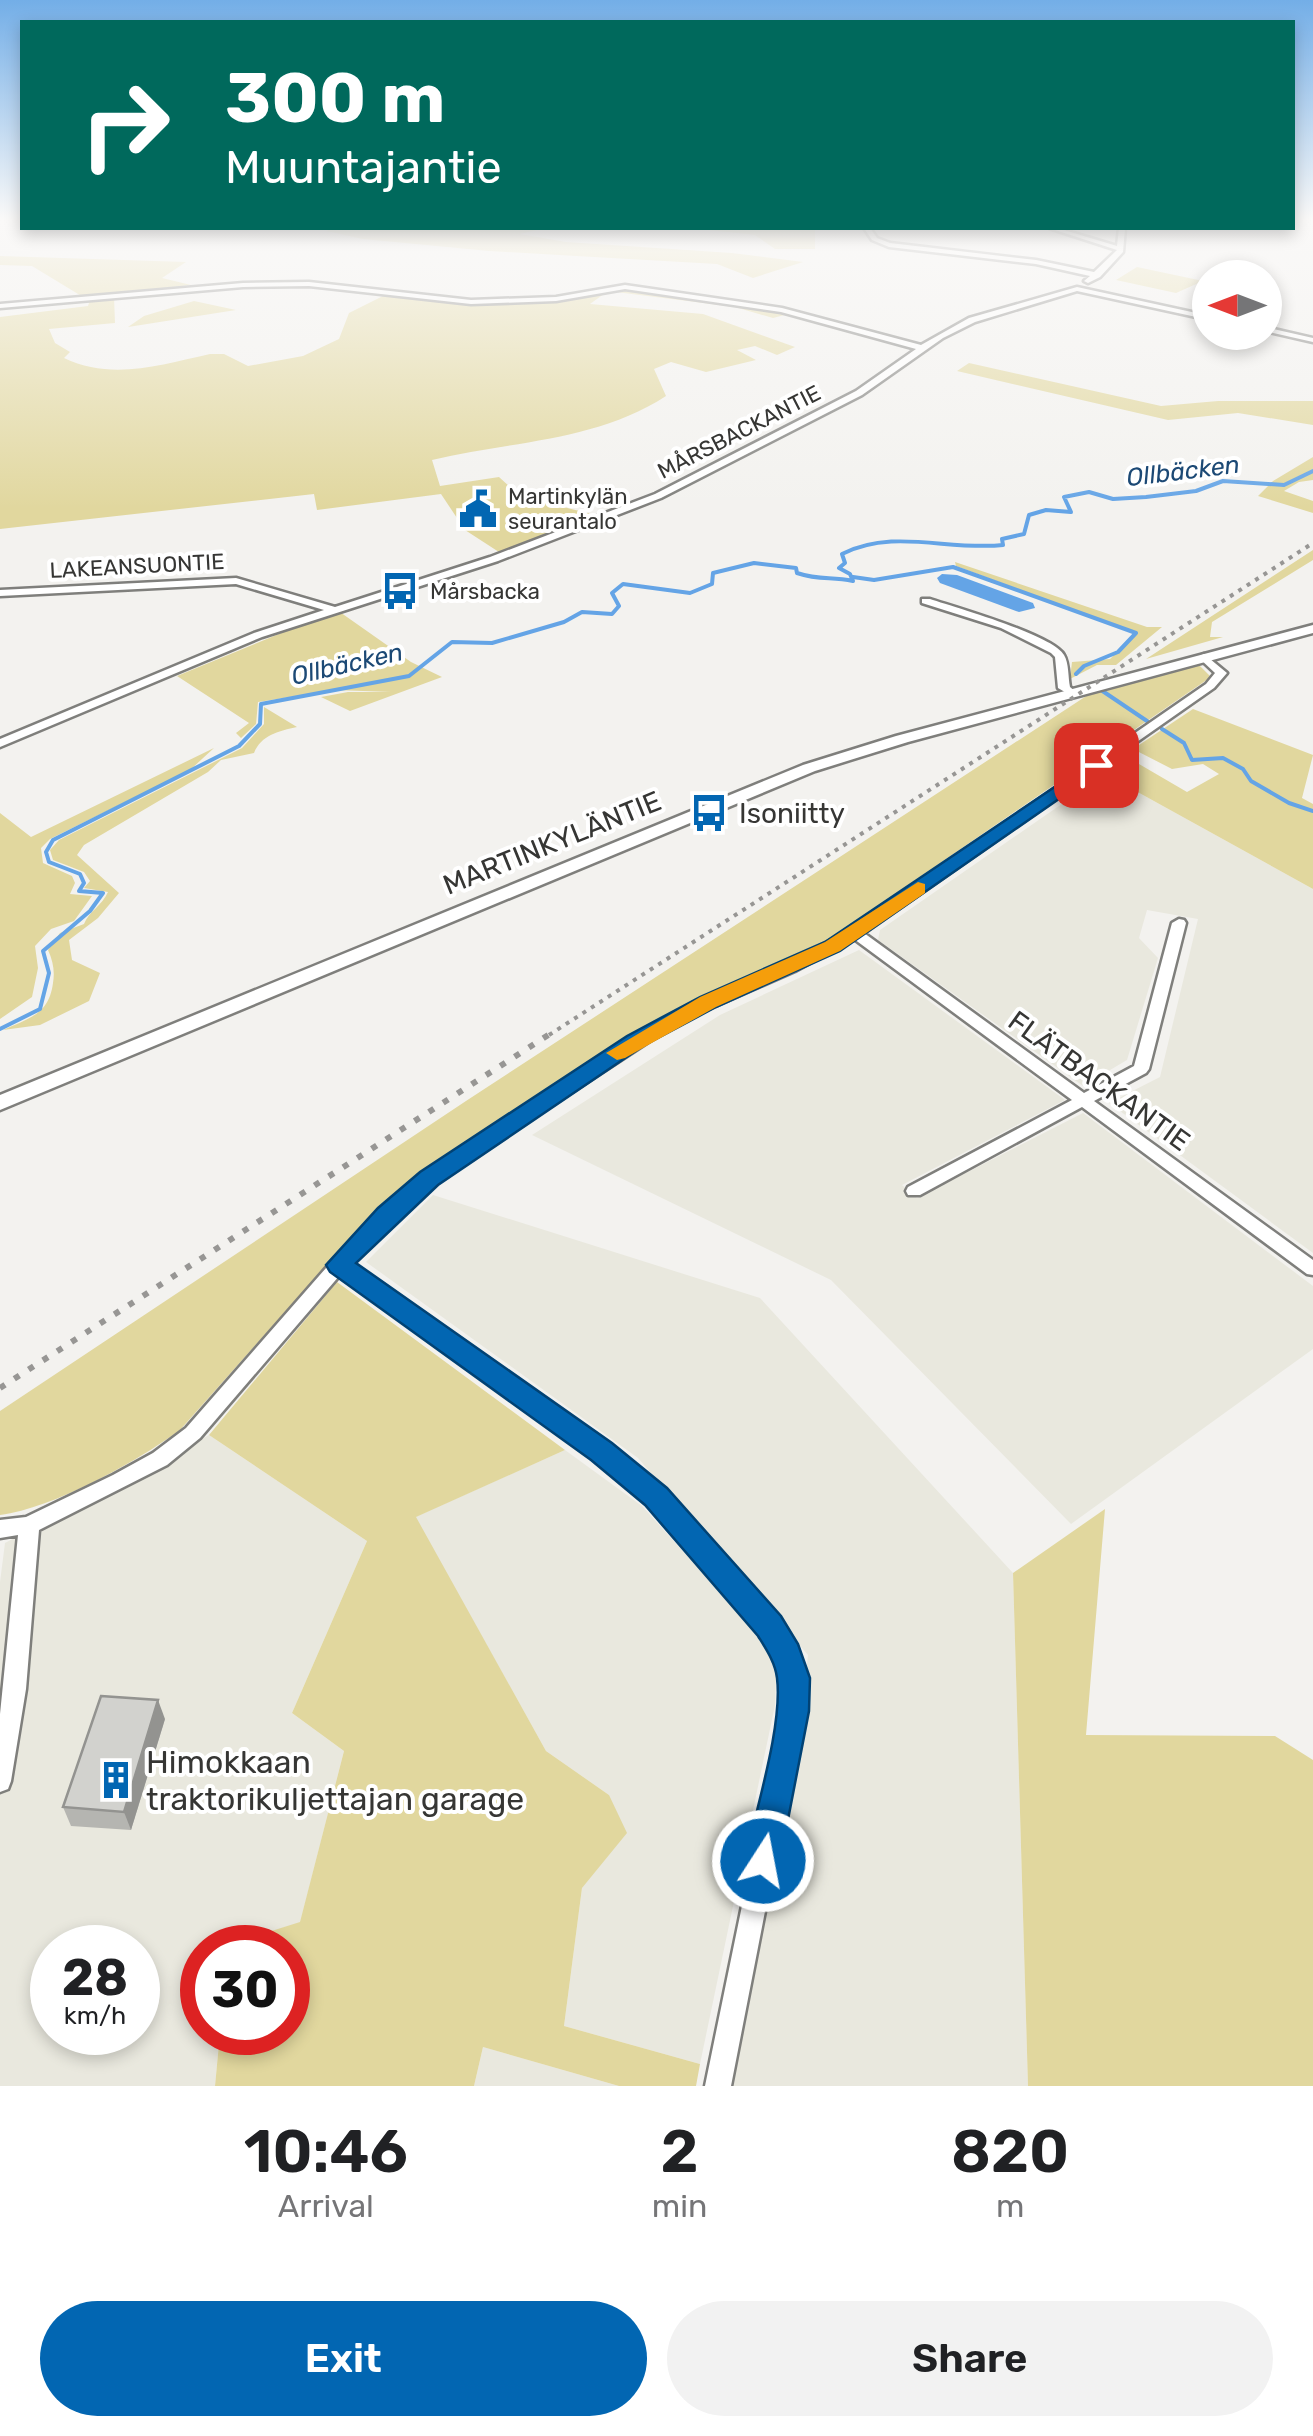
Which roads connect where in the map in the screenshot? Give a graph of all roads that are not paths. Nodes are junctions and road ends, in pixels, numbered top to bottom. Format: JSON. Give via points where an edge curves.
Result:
{"nodes":[{"id":1,"x":798,"y":314,"type":"edge"},
{"id":2,"x":988,"y":314,"type":"edge"},
{"id":3,"x":1282,"y":334,"type":"edge"},
{"id":4,"x":940,"y":336,"type":"junction"},
{"id":5,"x":1313,"y":340,"type":"edge"},
{"id":6,"x":894,"y":341,"type":"junction"},
{"id":7,"x":922,"y":348,"type":"junction"},
{"id":8,"x":0,"y":592,"type":"edge"},
{"id":9,"x":926,"y":602,"type":"dead end"},
{"id":10,"x":331,"y":609,"type":"junction"},
{"id":11,"x":1313,"y":629,"type":"edge"},
{"id":12,"x":1204,"y":657,"type":"junction"},
{"id":13,"x":1070,"y":692,"type":"junction"},
{"id":14,"x":0,"y":743,"type":"edge"},
{"id":15,"x":1178,"y":923,"type":"dead end"},
{"id":16,"x":855,"y":933,"type":"junction"},
{"id":17,"x":1084,"y":1101,"type":"junction"},
{"id":18,"x":0,"y":1102,"type":"edge"},
{"id":19,"x":914,"y":1190,"type":"dead end"},
{"id":20,"x":339,"y":1265,"type":"junction"},
{"id":21,"x":1313,"y":1269,"type":"edge"},
{"id":22,"x":30,"y":1525,"type":"junction"},
{"id":23,"x":0,"y":1530,"type":"edge"},
{"id":24,"x":0,"y":1781,"type":"edge"},
{"id":25,"x":718,"y":2086,"type":"edge"}],
"edges":[{"from":1,"to":6,"type":"street"},
{"from":2,"to":4,"type":"street","name":"MÅRSBACKANTIE"},
{"from":3,"to":5,"type":"street"},
{"from":4,"to":6,"type":"street"},
{"from":4,"to":7,"type":"street","name":"MÅRSBACKANTIE"},
{"from":6,"to":7,"type":"street"},
{"from":7,"to":10,"type":"street","name":"MÅRSBACKANTIE","via":[[858,393],[658,496],[494,559]]},
{"from":8,"to":10,"type":"street","name":"LAKEANSUONTIE","via":[[236,581]]},
{"from":9,"to":13,"type":"street","via":[[1004,626],[1055,651]]},
{"from":10,"to":14,"type":"street","name":"MÅRSBACKANTIE"},
{"from":11,"to":12,"type":"street","name":"MARTINKYLÄNTIE"},
{"from":12,"to":13,"type":"street","name":"MARTINKYLÄNTIE"},
{"from":12,"to":16,"type":"street","via":[[1221,674],[1210,686]]},
{"from":13,"to":18,"type":"street","name":"MARTINKYLÄNTIE","via":[[780,779]]},
{"from":15,"to":17,"type":"street","via":[[1141,1069]]},
{"from":16,"to":17,"type":"street","name":"FLÄTBACKANTIE"},
{"from":16,"to":20,"type":"street","via":[[635,1041],[429,1178]]},
{"from":17,"to":19,"type":"street"},
{"from":17,"to":21,"type":"street","name":"FLÄTBACKANTIE"},
{"from":20,"to":22,"type":"street","via":[[193,1433],[134,1474]]},
{"from":20,"to":25,"type":"street","via":[[656,1496],[787,1654],[793,1711]]},
{"from":22,"to":23,"type":"street"},
{"from":22,"to":24,"type":"street"}]}
